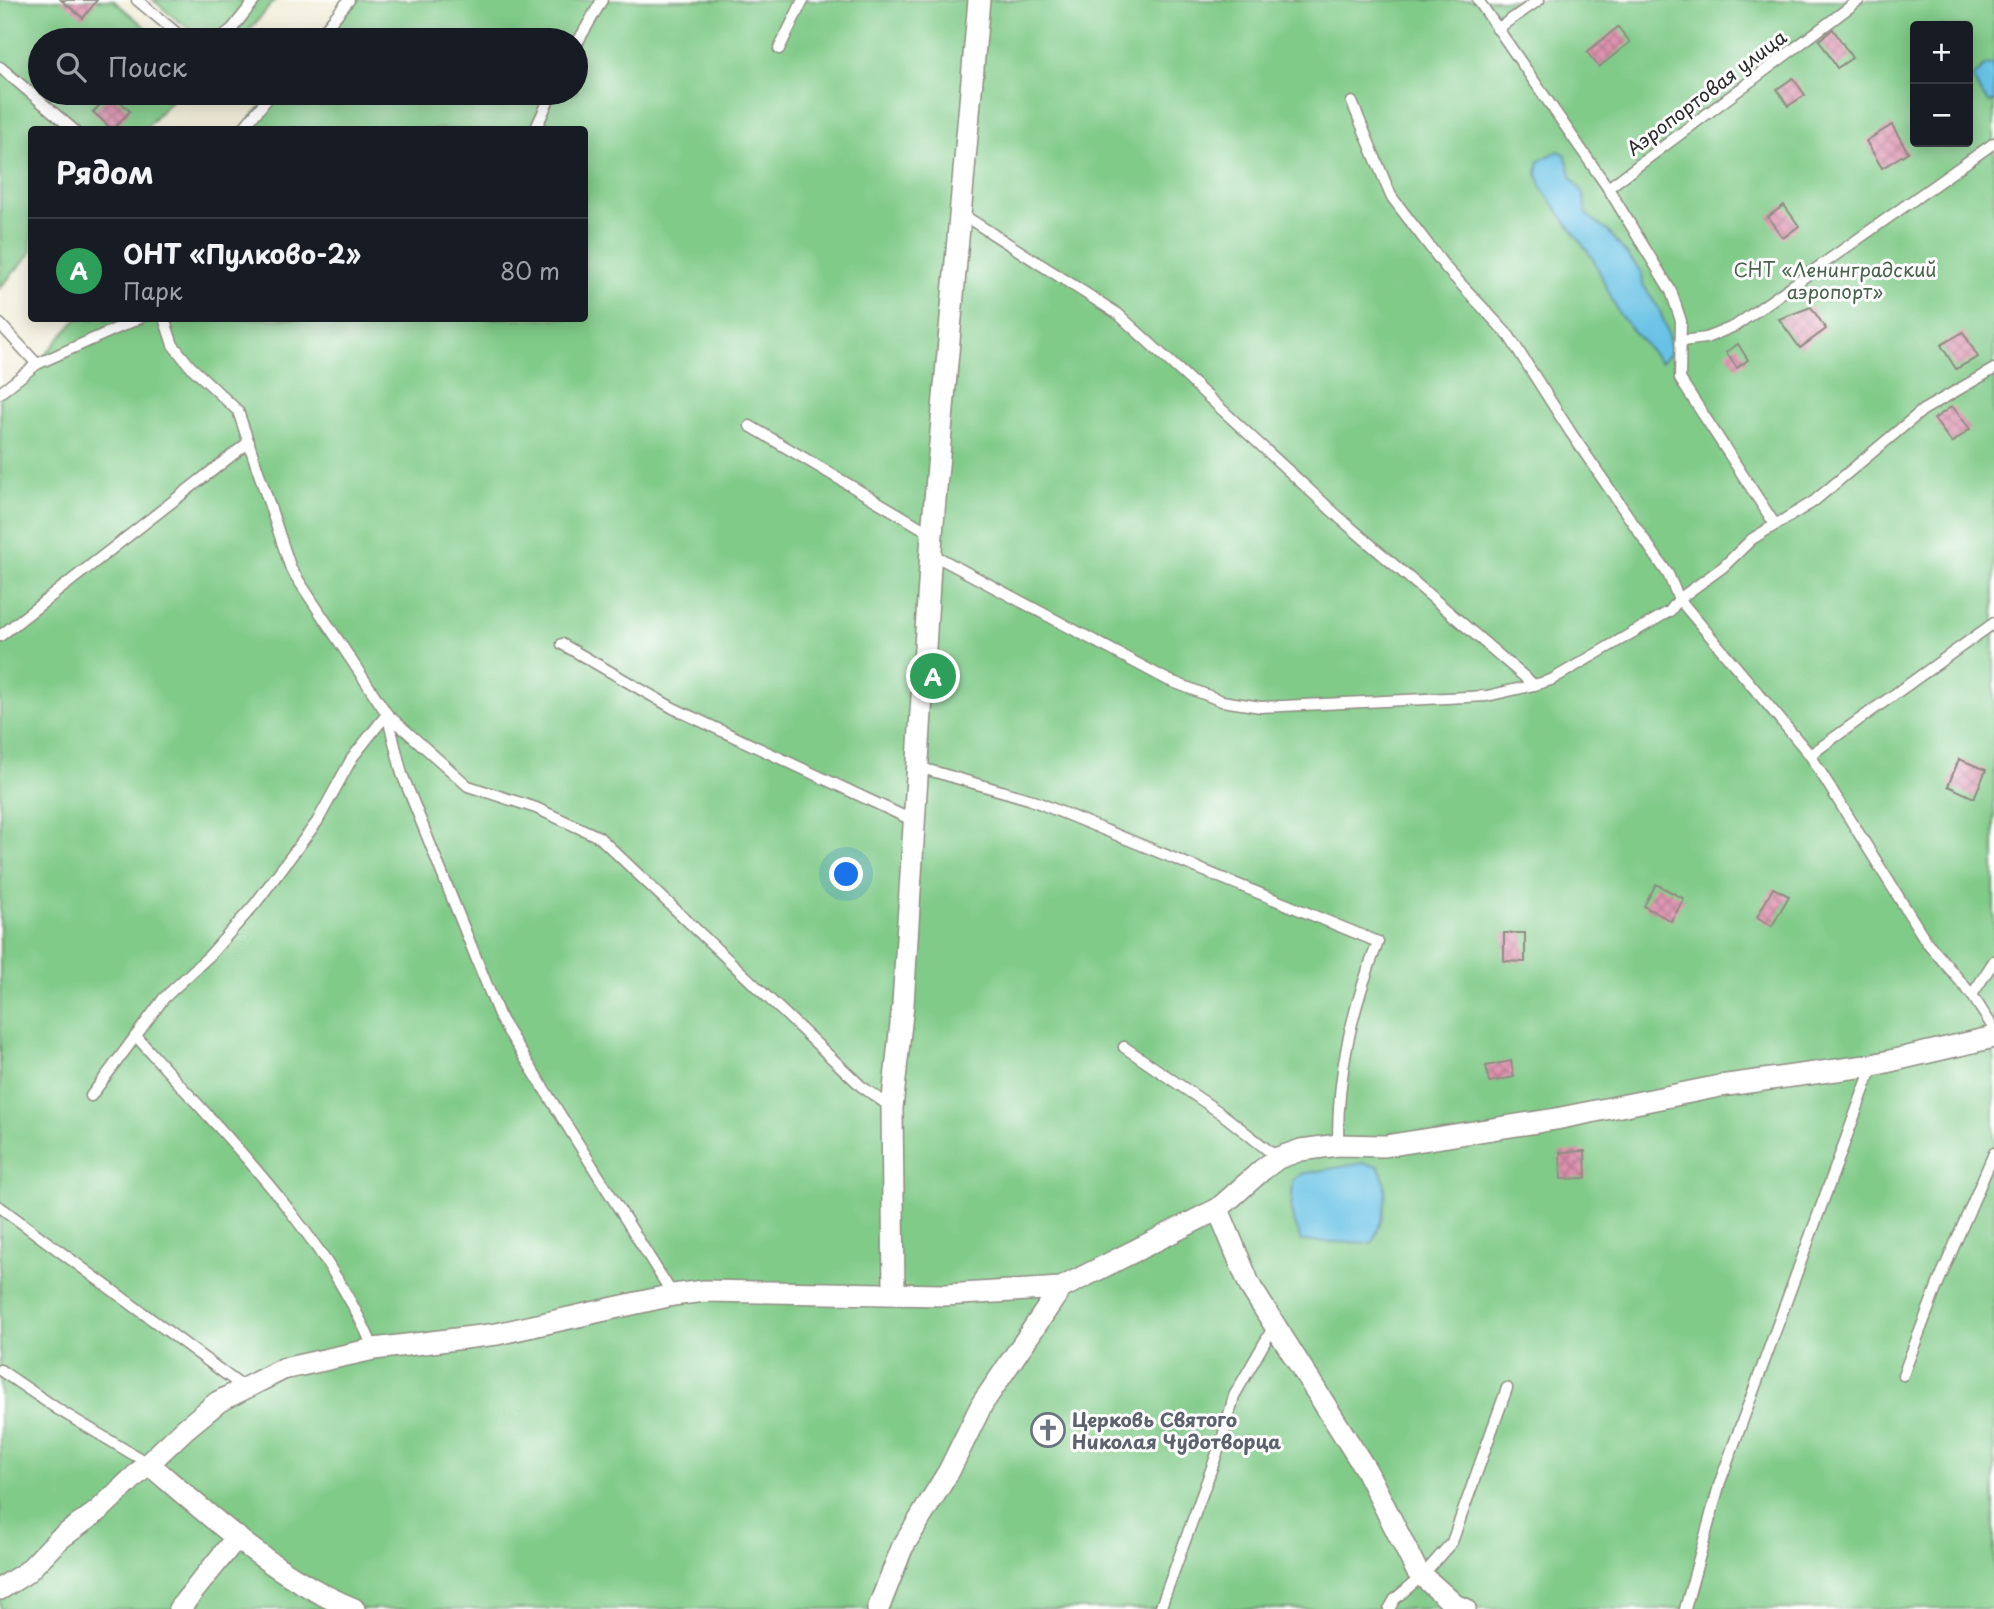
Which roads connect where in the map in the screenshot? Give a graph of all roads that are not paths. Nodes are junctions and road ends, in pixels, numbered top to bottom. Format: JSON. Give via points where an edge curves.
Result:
{"nodes":[{"id":1,"x":137,"y":0,"type":"edge"},
{"id":2,"x":256,"y":0,"type":"edge"},
{"id":3,"x":349,"y":0,"type":"edge"},
{"id":4,"x":602,"y":0,"type":"edge"},
{"id":5,"x":803,"y":0,"type":"edge"},
{"id":6,"x":979,"y":0,"type":"edge"},
{"id":7,"x":1478,"y":0,"type":"edge"},
{"id":8,"x":1539,"y":0,"type":"edge"},
{"id":9,"x":1859,"y":0,"type":"edge"},
{"id":10,"x":171,"y":28,"type":"edge"},
{"id":11,"x":233,"y":28,"type":"edge"},
{"id":12,"x":326,"y":28,"type":"edge"},
{"id":13,"x":586,"y":28,"type":"edge"},
{"id":14,"x":1497,"y":29,"type":"junction"},
{"id":15,"x":779,"y":49,"type":"dead end"},
{"id":16,"x":0,"y":66,"type":"edge"},
{"id":17,"x":28,"y":90,"type":"edge"},
{"id":18,"x":1352,"y":102,"type":"dead end"},
{"id":19,"x":45,"y":105,"type":"edge"},
{"id":20,"x":262,"y":105,"type":"edge"},
{"id":21,"x":546,"y":105,"type":"edge"},
{"id":22,"x":69,"y":126,"type":"edge"},
{"id":23,"x":245,"y":126,"type":"edge"},
{"id":24,"x":537,"y":126,"type":"edge"},
{"id":25,"x":1994,"y":143,"type":"edge"},
{"id":26,"x":1608,"y":188,"type":"junction"},
{"id":27,"x":960,"y":213,"type":"junction"},
{"id":28,"x":131,"y":322,"type":"edge"},
{"id":29,"x":165,"y":322,"type":"edge"},
{"id":30,"x":0,"y":324,"type":"edge"},
{"id":31,"x":1682,"y":341,"type":"junction"},
{"id":32,"x":37,"y":363,"type":"junction"},
{"id":33,"x":1994,"y":369,"type":"edge"},
{"id":34,"x":0,"y":393,"type":"edge"},
{"id":35,"x":750,"y":426,"type":"dead end"},
{"id":36,"x":248,"y":442,"type":"junction"},
{"id":37,"x":1774,"y":523,"type":"junction"},
{"id":38,"x":931,"y":543,"type":"junction"},
{"id":39,"x":1679,"y":599,"type":"junction"},
{"id":40,"x":1994,"y":623,"type":"edge"},
{"id":41,"x":0,"y":636,"type":"edge"},
{"id":42,"x":562,"y":644,"type":"dead end"},
{"id":43,"x":1534,"y":685,"type":"junction"},
{"id":44,"x":387,"y":714,"type":"junction"},
{"id":45,"x":1810,"y":755,"type":"junction"},
{"id":46,"x":918,"y":767,"type":"junction"},
{"id":47,"x":914,"y":821,"type":"junction"},
{"id":48,"x":1994,"y":961,"type":"edge"},
{"id":49,"x":1972,"y":995,"type":"junction"},
{"id":50,"x":1994,"y":1029,"type":"edge"},
{"id":51,"x":135,"y":1036,"type":"junction"},
{"id":52,"x":1994,"y":1037,"type":"edge"},
{"id":53,"x":1124,"y":1047,"type":"dead end"},
{"id":54,"x":1873,"y":1065,"type":"junction"},
{"id":55,"x":91,"y":1096,"type":"dead end"},
{"id":56,"x":892,"y":1108,"type":"junction"},
{"id":57,"x":1338,"y":1145,"type":"junction"},
{"id":58,"x":1994,"y":1153,"type":"edge"},
{"id":59,"x":1278,"y":1158,"type":"junction"},
{"id":60,"x":0,"y":1207,"type":"edge"},
{"id":61,"x":1219,"y":1209,"type":"junction"},
{"id":62,"x":1061,"y":1288,"type":"junction"},
{"id":63,"x":894,"y":1293,"type":"junction"},
{"id":64,"x":673,"y":1295,"type":"junction"},
{"id":65,"x":1274,"y":1326,"type":"junction"},
{"id":66,"x":374,"y":1349,"type":"junction"},
{"id":67,"x":0,"y":1370,"type":"edge"},
{"id":68,"x":1903,"y":1376,"type":"dead end"},
{"id":69,"x":243,"y":1387,"type":"junction"},
{"id":70,"x":1507,"y":1388,"type":"dead end"},
{"id":71,"x":149,"y":1464,"type":"junction"},
{"id":72,"x":237,"y":1537,"type":"junction"},
{"id":73,"x":1422,"y":1576,"type":"junction"},
{"id":74,"x":0,"y":1590,"type":"edge"},
{"id":75,"x":179,"y":1609,"type":"edge"},
{"id":76,"x":354,"y":1609,"type":"edge"},
{"id":77,"x":878,"y":1609,"type":"edge"},
{"id":78,"x":1160,"y":1609,"type":"edge"},
{"id":79,"x":1388,"y":1609,"type":"edge"},
{"id":80,"x":1465,"y":1609,"type":"edge"},
{"id":81,"x":1685,"y":1609,"type":"edge"}],
"edges":[{"from":1,"to":10,"type":"lane"},
{"from":2,"to":11,"type":"lane"},
{"from":3,"to":12,"type":"lane"},
{"from":4,"to":13,"type":"lane"},
{"from":5,"to":15,"type":"lane"},
{"from":6,"to":27,"type":"street"},
{"from":7,"to":14,"type":"lane"},
{"from":8,"to":14,"type":"lane"},
{"from":9,"to":26,"type":"lane","name":"Аэропортовая улица"},
{"from":14,"to":26,"type":"lane"},
{"from":16,"to":17,"type":"lane"},
{"from":18,"to":39,"type":"lane","via":[[1391,197],[1446,268],[1509,336],[1668,574]]},
{"from":19,"to":22,"type":"lane"},
{"from":20,"to":23,"type":"lane"},
{"from":21,"to":24,"type":"lane"},
{"from":25,"to":31,"type":"lane","via":[[1735,327]]},
{"from":26,"to":31,"type":"lane","via":[[1671,291]]},
{"from":27,"to":38,"type":"street"},
{"from":27,"to":43,"type":"lane","via":[[1118,314],[1342,520]]},
{"from":28,"to":32,"type":"lane"},
{"from":29,"to":36,"type":"lane","via":[[181,355],[238,411]]},
{"from":30,"to":32,"type":"lane"},
{"from":31,"to":37,"type":"lane","via":[[1680,379]]},
{"from":32,"to":34,"type":"lane"},
{"from":33,"to":37,"type":"lane","via":[[1923,410],[1813,502]]},
{"from":35,"to":38,"type":"lane"},
{"from":36,"to":41,"type":"lane"},
{"from":36,"to":44,"type":"lane","via":[[291,569]]},
{"from":37,"to":39,"type":"lane"},
{"from":38,"to":43,"type":"lane","via":[[1168,680],[1222,701],[1261,707],[1381,701],[1487,695]]},
{"from":38,"to":46,"type":"street"},
{"from":39,"to":43,"type":"lane","via":[[1670,611]]},
{"from":39,"to":45,"type":"lane"},
{"from":40,"to":45,"type":"lane"},
{"from":42,"to":47,"type":"lane","via":[[673,708]]},
{"from":44,"to":51,"type":"lane","via":[[352,758],[317,822],[255,904],[164,998]]},
{"from":44,"to":56,"type":"lane","via":[[468,786],[536,808],[599,836],[861,1086]]},
{"from":44,"to":64,"type":"lane","via":[[402,774],[501,1020]]},
{"from":45,"to":49,"type":"lane","via":[[1926,941]]},
{"from":46,"to":47,"type":"street"},
{"from":46,"to":57,"type":"lane","via":[[1029,799],[1378,942],[1360,987],[1343,1057]]},
{"from":47,"to":56,"type":"street"},
{"from":48,"to":49,"type":"lane"},
{"from":49,"to":50,"type":"lane"},
{"from":51,"to":55,"type":"lane"},
{"from":51,"to":66,"type":"lane","via":[[292,1212],[355,1305]]},
{"from":52,"to":54,"type":"street"},
{"from":53,"to":59,"type":"lane"},
{"from":54,"to":57,"type":"street","via":[[1720,1086],[1556,1119],[1385,1146]]},
{"from":54,"to":81,"type":"lane","via":[[1720,1482]]},
{"from":56,"to":63,"type":"street"},
{"from":57,"to":59,"type":"street"},
{"from":58,"to":68,"type":"lane"},
{"from":59,"to":61,"type":"street"},
{"from":60,"to":69,"type":"lane"},
{"from":61,"to":62,"type":"street"},
{"from":61,"to":65,"type":"street","via":[[1250,1286]]},
{"from":62,"to":63,"type":"street","via":[[945,1295]]},
{"from":62,"to":77,"type":"street","via":[[982,1404],[949,1471],[902,1548]]},
{"from":63,"to":64,"type":"street"},
{"from":64,"to":66,"type":"street","via":[[509,1332]]},
{"from":65,"to":73,"type":"street","via":[[1366,1469]]},
{"from":65,"to":78,"type":"lane","via":[[1234,1396]]},
{"from":66,"to":69,"type":"street","via":[[283,1369]]},
{"from":67,"to":71,"type":"lane"},
{"from":69,"to":71,"type":"street","via":[[185,1429]]},
{"from":70,"to":73,"type":"lane","via":[[1452,1542]]},
{"from":71,"to":72,"type":"street"},
{"from":71,"to":74,"type":"street","via":[[27,1572]]},
{"from":72,"to":75,"type":"street"},
{"from":72,"to":76,"type":"street","via":[[317,1594]]},
{"from":73,"to":79,"type":"lane"},
{"from":73,"to":80,"type":"street"}]}
